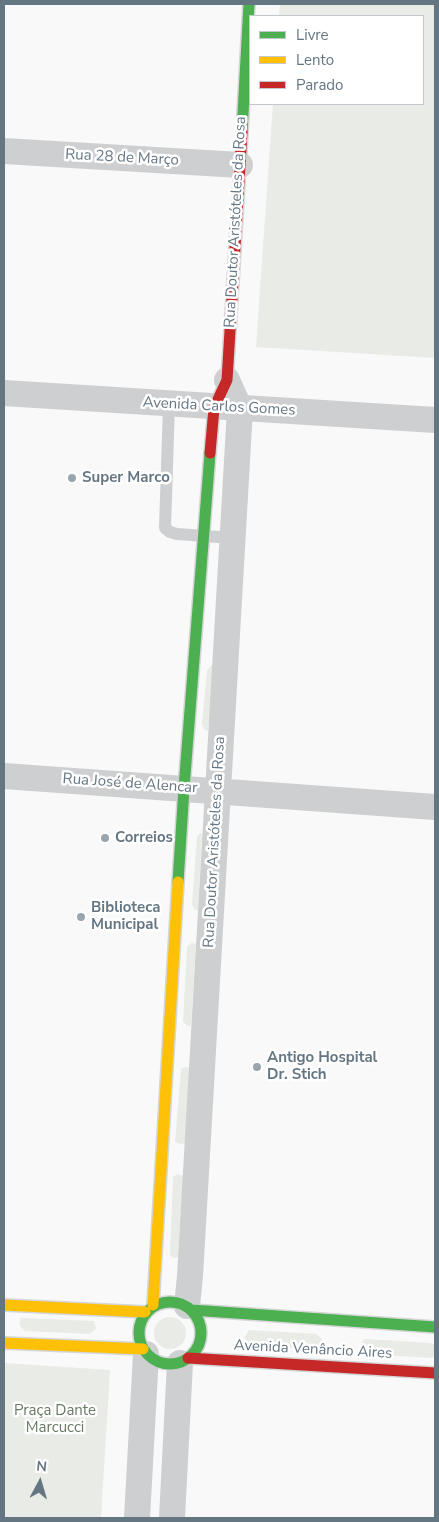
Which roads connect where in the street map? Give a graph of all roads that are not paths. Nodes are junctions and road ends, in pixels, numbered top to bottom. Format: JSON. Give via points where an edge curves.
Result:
{"nodes":[{"id":1,"x":249,"y":4,"type":"edge"},
{"id":2,"x":4,"y":151,"type":"edge"},
{"id":3,"x":240,"y":165,"type":"junction"},
{"id":4,"x":227,"y":380,"type":"junction"},
{"id":5,"x":4,"y":393,"type":"edge"},
{"id":6,"x":169,"y":404,"type":"junction"},
{"id":7,"x":214,"y":408,"type":"junction"},
{"id":8,"x":240,"y":409,"type":"junction"},
{"id":9,"x":435,"y":420,"type":"edge"},
{"id":10,"x":204,"y":537,"type":"junction"},
{"id":11,"x":233,"y":538,"type":"junction"},
{"id":12,"x":4,"y":776,"type":"edge"},
{"id":13,"x":184,"y":788,"type":"junction"},
{"id":14,"x":217,"y":791,"type":"junction"},
{"id":15,"x":435,"y":807,"type":"edge"},
{"id":16,"x":169,"y":1044,"type":"junction"},
{"id":17,"x":203,"y":1048,"type":"junction"},
{"id":18,"x":4,"y":1306,"type":"edge"},
{"id":19,"x":189,"y":1308,"type":"junction"},
{"id":20,"x":149,"y":1309,"type":"junction"},
{"id":21,"x":435,"y":1327,"type":"edge"},
{"id":22,"x":4,"y":1343,"type":"edge"},
{"id":23,"x":144,"y":1351,"type":"junction"},
{"id":24,"x":184,"y":1360,"type":"junction"},
{"id":25,"x":435,"y":1373,"type":"edge"},
{"id":26,"x":138,"y":1509,"type":"edge"},
{"id":27,"x":172,"y":1510,"type":"edge"}],
"edges":[{"from":1,"to":3,"type":"street","name":"Rua Doutor Aristóteles da Rosa"},
{"from":2,"to":3,"type":"street","name":"Rua 28 de Março"},
{"from":3,"to":4,"type":"street","name":"Rua Doutor Aristóteles da Rosa"},
{"from":4,"to":7,"type":"street","name":"Rua Doutor Aristóteles da Rosa"},
{"from":4,"to":8,"type":"street","name":"Rua Doutor Aristóteles da Rosa"},
{"from":5,"to":6,"type":"street","name":"Avenida Carlos Gomes"},
{"from":6,"to":7,"type":"street","name":"Avenida Carlos Gomes"},
{"from":6,"to":10,"type":"lane","via":[[165,528],[177,534]]},
{"from":7,"to":8,"type":"street","name":"Avenida Carlos Gomes"},
{"from":7,"to":10,"type":"street","name":"Rua Doutor Aristóteles da Rosa"},
{"from":8,"to":9,"type":"street","name":"Avenida Carlos Gomes"},
{"from":8,"to":11,"type":"street","name":"Rua Doutor Aristóteles da Rosa"},
{"from":10,"to":11,"type":"lane"},
{"from":10,"to":13,"type":"street","name":"Rua Doutor Aristóteles da Rosa"},
{"from":11,"to":14,"type":"street","name":"Rua Doutor Aristóteles da Rosa"},
{"from":12,"to":13,"type":"street","name":"Rua José de Alencar"},
{"from":13,"to":14,"type":"street","name":"Rua José de Alencar"},
{"from":13,"to":16,"type":"street","name":"Rua Doutor Aristóteles da Rosa"},
{"from":14,"to":15,"type":"street","name":"Rua José de Alencar"},
{"from":14,"to":17,"type":"street","name":"Rua Doutor Aristóteles da Rosa"},
{"from":16,"to":17,"type":"street"},
{"from":16,"to":20,"type":"street","name":"Rua Doutor Aristóteles da Rosa"},
{"from":17,"to":19,"type":"street","name":"Rua Doutor Aristóteles da Rosa"},
{"from":18,"to":20,"type":"street"},
{"from":19,"to":20,"type":"street","via":[[173,1301]]},
{"from":19,"to":21,"type":"street","name":"Avenida Venâncio Aires"},
{"from":19,"to":24,"type":"street","via":[[198,1317],[201,1335],[195,1352]]},
{"from":20,"to":23,"type":"street","via":[[140,1322],[138,1333]]},
{"from":22,"to":23,"type":"street"},
{"from":23,"to":24,"type":"street","via":[[162,1363]]},
{"from":23,"to":26,"type":"street"},
{"from":24,"to":25,"type":"street","name":"Avenida Venâncio Aires"},
{"from":24,"to":27,"type":"street"},
{"from":26,"to":27,"type":"street"}]}
